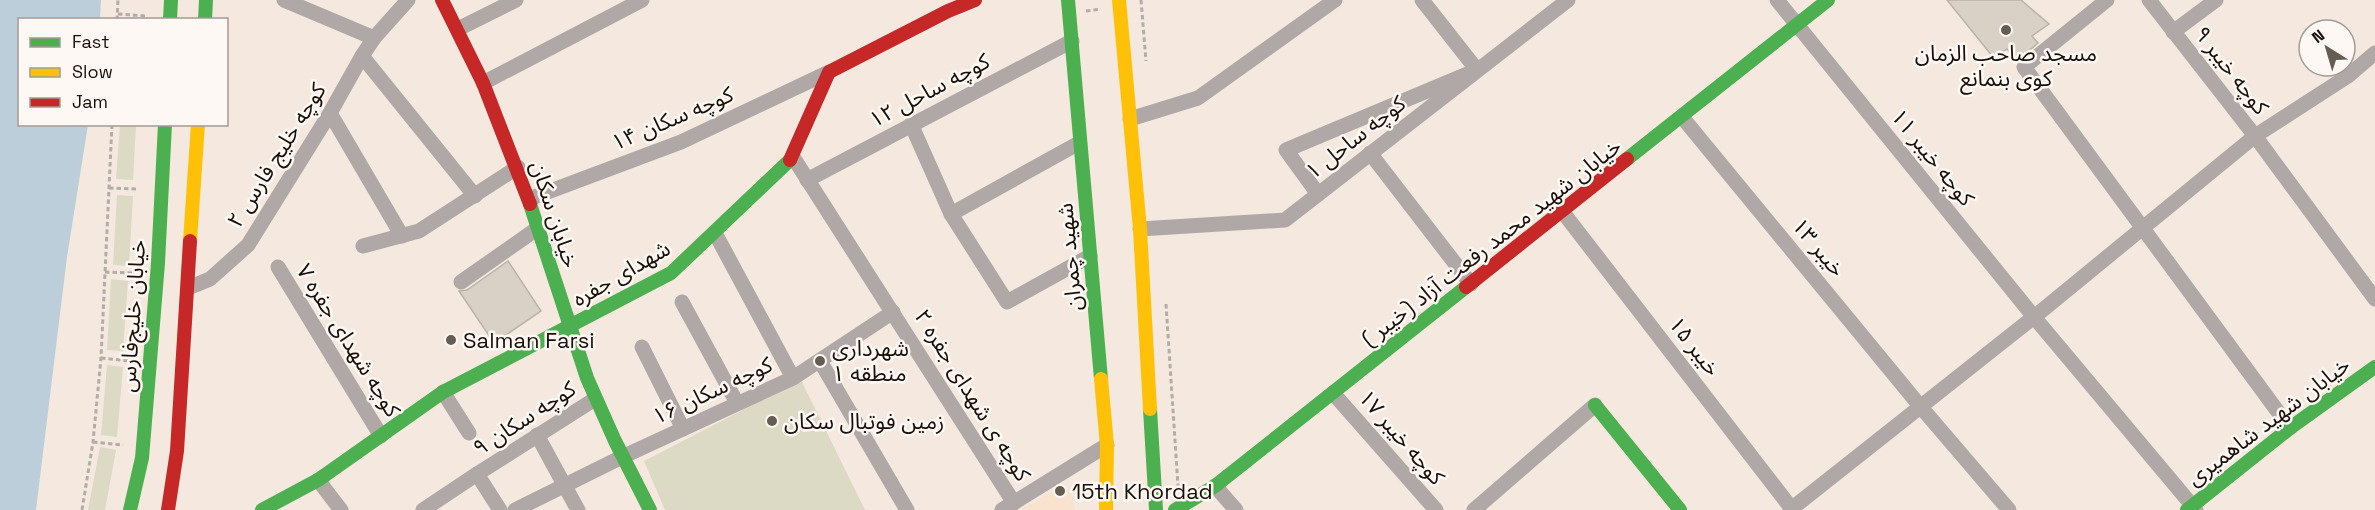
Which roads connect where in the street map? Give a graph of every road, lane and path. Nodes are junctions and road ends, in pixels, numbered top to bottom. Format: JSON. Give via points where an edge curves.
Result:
{"nodes":[{"id":1,"x":118,"y":0,"type":"edge"},
{"id":2,"x":171,"y":0,"type":"edge"},
{"id":3,"x":206,"y":0,"type":"edge"},
{"id":4,"x":408,"y":0,"type":"edge"},
{"id":5,"x":442,"y":0,"type":"edge"},
{"id":6,"x":516,"y":0,"type":"edge"},
{"id":7,"x":642,"y":0,"type":"edge"},
{"id":8,"x":975,"y":0,"type":"edge"},
{"id":9,"x":1335,"y":0,"type":"edge"},
{"id":10,"x":1422,"y":0,"type":"edge"},
{"id":11,"x":1568,"y":0,"type":"edge"},
{"id":12,"x":1777,"y":0,"type":"edge"},
{"id":13,"x":1828,"y":0,"type":"edge"},
{"id":14,"x":2107,"y":0,"type":"edge"},
{"id":15,"x":2149,"y":0,"type":"edge"},
{"id":16,"x":2216,"y":0,"type":"edge"},
{"id":17,"x":290,"y":1,"type":"edge"},
{"id":18,"x":1119,"y":4,"type":"edge"},
{"id":19,"x":945,"y":6,"type":"edge"},
{"id":20,"x":1069,"y":6,"type":"edge"},
{"id":21,"x":1142,"y":6,"type":"dead end"},
{"id":22,"x":118,"y":14,"type":"junction"},
{"id":23,"x":146,"y":16,"type":"dead end"},
{"id":24,"x":117,"y":18,"type":"edge"},
{"id":25,"x":170,"y":18,"type":"edge"},
{"id":26,"x":205,"y":18,"type":"edge"},
{"id":27,"x":1798,"y":25,"type":"junction"},
{"id":28,"x":458,"y":29,"type":"junction"},
{"id":29,"x":2174,"y":32,"type":"junction"},
{"id":30,"x":374,"y":38,"type":"junction"},
{"id":31,"x":1072,"y":41,"type":"junction"},
{"id":32,"x":2375,"y":53,"type":"edge"},
{"id":33,"x":362,"y":56,"type":"junction"},
{"id":34,"x":1477,"y":70,"type":"junction"},
{"id":35,"x":829,"y":72,"type":"junction"},
{"id":36,"x":483,"y":82,"type":"junction"},
{"id":37,"x":330,"y":113,"type":"junction"},
{"id":38,"x":1682,"y":117,"type":"junction"},
{"id":39,"x":1130,"y":119,"type":"junction"},
{"id":40,"x":911,"y":124,"type":"junction"},
{"id":41,"x":112,"y":126,"type":"edge"},
{"id":42,"x":165,"y":126,"type":"edge"},
{"id":43,"x":198,"y":126,"type":"edge"},
{"id":44,"x":2255,"y":136,"type":"junction"},
{"id":45,"x":1079,"y":143,"type":"junction"},
{"id":46,"x":1370,"y":153,"type":"junction"},
{"id":47,"x":793,"y":157,"type":"junction"},
{"id":48,"x":518,"y":167,"type":"junction"},
{"id":49,"x":807,"y":180,"type":"junction"},
{"id":50,"x":109,"y":188,"type":"junction"},
{"id":51,"x":137,"y":189,"type":"dead end"},
{"id":52,"x":1318,"y":194,"type":"junction"},
{"id":53,"x":475,"y":196,"type":"junction"},
{"id":54,"x":529,"y":199,"type":"junction"},
{"id":55,"x":1562,"y":211,"type":"junction"},
{"id":56,"x":951,"y":214,"type":"junction"},
{"id":57,"x":2142,"y":227,"type":"junction"},
{"id":58,"x":538,"y":228,"type":"junction"},
{"id":59,"x":1140,"y":230,"type":"junction"},
{"id":60,"x":714,"y":233,"type":"junction"},
{"id":61,"x":402,"y":236,"type":"junction"},
{"id":62,"x":363,"y":246,"type":"dead end"},
{"id":63,"x":1090,"y":256,"type":"junction"},
{"id":64,"x":278,"y":267,"type":"dead end"},
{"id":65,"x":105,"y":272,"type":"junction"},
{"id":66,"x":134,"y":273,"type":"dead end"},
{"id":67,"x":461,"y":282,"type":"dead end"},
{"id":68,"x":1471,"y":284,"type":"junction"},
{"id":69,"x":188,"y":288,"type":"junction"},
{"id":70,"x":2375,"y":299,"type":"edge"},
{"id":71,"x":682,"y":302,"type":"dead end"},
{"id":72,"x":893,"y":312,"type":"junction"},
{"id":73,"x":2034,"y":317,"type":"junction"},
{"id":74,"x":569,"y":327,"type":"junction"},
{"id":75,"x":642,"y":347,"type":"dead end"},
{"id":76,"x":101,"y":358,"type":"junction"},
{"id":77,"x":129,"y":361,"type":"dead end"},
{"id":78,"x":820,"y":361,"type":"junction"},
{"id":79,"x":2375,"y":367,"type":"edge"},
{"id":80,"x":793,"y":378,"type":"junction"},
{"id":81,"x":443,"y":392,"type":"junction"},
{"id":82,"x":1333,"y":393,"type":"junction"},
{"id":83,"x":595,"y":399,"type":"junction"},
{"id":84,"x":737,"y":403,"type":"junction"},
{"id":85,"x":1595,"y":405,"type":"joint"},
{"id":86,"x":1920,"y":406,"type":"junction"},
{"id":87,"x":2290,"y":428,"type":"junction"},
{"id":88,"x":683,"y":429,"type":"junction"},
{"id":89,"x":470,"y":433,"type":"dead end"},
{"id":90,"x":537,"y":435,"type":"junction"},
{"id":91,"x":381,"y":436,"type":"junction"},
{"id":92,"x":93,"y":442,"type":"junction"},
{"id":93,"x":123,"y":445,"type":"dead end"},
{"id":94,"x":1107,"y":445,"type":"junction"},
{"id":95,"x":622,"y":457,"type":"junction"},
{"id":96,"x":477,"y":474,"type":"junction"},
{"id":97,"x":318,"y":480,"type":"junction"},
{"id":98,"x":564,"y":485,"type":"junction"},
{"id":99,"x":1215,"y":486,"type":"junction"},
{"id":100,"x":1008,"y":506,"type":"edge"},
{"id":101,"x":2191,"y":508,"type":"edge"},
{"id":102,"x":1791,"y":509,"type":"edge"},
{"id":103,"x":82,"y":510,"type":"edge"},
{"id":104,"x":130,"y":510,"type":"edge"},
{"id":105,"x":168,"y":510,"type":"edge"},
{"id":106,"x":262,"y":510,"type":"edge"},
{"id":107,"x":341,"y":510,"type":"edge"},
{"id":108,"x":423,"y":510,"type":"edge"},
{"id":109,"x":500,"y":510,"type":"edge"},
{"id":110,"x":515,"y":510,"type":"edge"},
{"id":111,"x":578,"y":510,"type":"edge"},
{"id":112,"x":650,"y":510,"type":"edge"},
{"id":113,"x":907,"y":510,"type":"edge"},
{"id":114,"x":1106,"y":510,"type":"edge"},
{"id":115,"x":1156,"y":510,"type":"edge"},
{"id":116,"x":1175,"y":510,"type":"edge"},
{"id":117,"x":1236,"y":510,"type":"edge"},
{"id":118,"x":1437,"y":510,"type":"edge"},
{"id":119,"x":1474,"y":510,"type":"edge"},
{"id":120,"x":1680,"y":510,"type":"edge"},
{"id":121,"x":2009,"y":510,"type":"edge"}],
"edges":[{"from":1,"to":22,"type":"path"},
{"from":2,"to":25,"type":"street"},
{"from":3,"to":26,"type":"street"},
{"from":4,"to":30,"type":"street","name":"کوچه خلیج فارس ۲"},
{"from":5,"to":28,"type":"street","name":"خیابان سکان"},
{"from":6,"to":28,"type":"street"},
{"from":7,"to":36,"type":"street"},
{"from":8,"to":19,"type":"street"},
{"from":9,"to":39,"type":"street","via":[[1198,98]]},
{"from":10,"to":34,"type":"street"},
{"from":11,"to":34,"type":"street","name":"کوچه ساحل ۱"},
{"from":12,"to":27,"type":"street","name":"کوچه خیبر ۱۱"},
{"from":13,"to":27,"type":"street","name":"( خیبر) خیابان شهید محمد رفعت آزاد"},
{"from":14,"to":57,"type":"street","via":[[2024,67]]},
{"from":15,"to":29,"type":"street","name":"کوچه خیبر ۹"},
{"from":16,"to":29,"type":"street","name":"کوچه خیبر ۹"},
{"from":17,"to":30,"type":"street"},
{"from":18,"to":20,"type":"path"},
{"from":18,"to":21,"type":"path"},
{"from":18,"to":39,"type":"street"},
{"from":19,"to":35,"type":"street"},
{"from":20,"to":31,"type":"street","name":"شهید چمران"},
{"from":22,"to":23,"type":"path"},
{"from":22,"to":24,"type":"path"},
{"from":27,"to":38,"type":"street","name":"( خیبر) خیابان شهید محمد رفعت آزاد"},
{"from":27,"to":73,"type":"street","name":"کوچه خیبر ۱۱"},
{"from":28,"to":36,"type":"street","name":"خیابان سکان"},
{"from":29,"to":44,"type":"street","name":"کوچه خیبر ۹"},
{"from":30,"to":33,"type":"street","name":"کوچه خلیج فارس ۲"},
{"from":31,"to":40,"type":"street","name":"کوچه ساحل ۱۲"},
{"from":31,"to":45,"type":"street","name":"شهید چمران"},
{"from":32,"to":44,"type":"street","via":[[2348,76]]},
{"from":33,"to":37,"type":"street","name":"کوچه خلیج فارس ۲"},
{"from":33,"to":53,"type":"street"},
{"from":34,"to":46,"type":"street","name":"کوچه ساحل ۱"},
{"from":34,"to":52,"type":"street","via":[[1286,150]]},
{"from":35,"to":47,"type":"street","name":"شهدای جفره"},
{"from":35,"to":54,"type":"street","name":"کوچه سکان ۱۴","via":[[681,142]]},
{"from":36,"to":48,"type":"street","name":"خیابان سکان"},
{"from":37,"to":61,"type":"street"},
{"from":37,"to":69,"type":"street","name":"کوچه خلیج فارس ۲","via":[[248,244],[210,279]]},
{"from":38,"to":55,"type":"street","name":"( خیبر) خیابان شهید محمد رفعت آزاد"},
{"from":38,"to":86,"type":"street","name":"خیبر ۱۳"},
{"from":39,"to":59,"type":"street"},
{"from":40,"to":49,"type":"street","name":"کوچه ساحل ۱۲"},
{"from":40,"to":56,"type":"street"},
{"from":41,"to":50,"type":"path"},
{"from":42,"to":104,"type":"street","name":"خیابان خلیج‌فارس","via":[[142,458]]},
{"from":43,"to":69,"type":"street"},
{"from":44,"to":57,"type":"street"},
{"from":44,"to":70,"type":"street","name":"کوچه خیبر ۹"},
{"from":45,"to":56,"type":"street"},
{"from":45,"to":63,"type":"street","name":"شهید چمران"},
{"from":46,"to":52,"type":"street","name":"کوچه ساحل ۱"},
{"from":46,"to":68,"type":"street"},
{"from":47,"to":49,"type":"street","name":"کوچه ی شهدای جفره ۲"},
{"from":47,"to":60,"type":"street","name":"شهدای جفره"},
{"from":48,"to":53,"type":"street"},
{"from":48,"to":54,"type":"street","name":"خیابان سکان"},
{"from":49,"to":72,"type":"street","name":"کوچه ی شهدای جفره ۲"},
{"from":50,"to":51,"type":"path"},
{"from":50,"to":65,"type":"path"},
{"from":52,"to":59,"type":"street","name":"کوچه ساحل ۱","via":[[1285,220]]},
{"from":53,"to":61,"type":"street","via":[[420,231]]},
{"from":54,"to":58,"type":"street","name":"خیابان سکان"},
{"from":55,"to":68,"type":"street","name":"( خیبر) خیابان شهید محمد رفعت آزاد"},
{"from":55,"to":102,"type":"street","name":"خیبر ۱۵"},
{"from":56,"to":63,"type":"street","via":[[1006,302]]},
{"from":57,"to":73,"type":"street"},
{"from":57,"to":87,"type":"street"},
{"from":58,"to":67,"type":"street"},
{"from":58,"to":74,"type":"street","name":"خیابان سکان"},
{"from":59,"to":115,"type":"street"},
{"from":60,"to":74,"type":"street","name":"شهدای جفره","via":[[671,273]]},
{"from":60,"to":80,"type":"street"},
{"from":61,"to":62,"type":"street"},
{"from":63,"to":94,"type":"street","name":"شهید چمران"},
{"from":64,"to":91,"type":"street","name":"کوچه شهدای جفره ۷"},
{"from":65,"to":66,"type":"path"},
{"from":65,"to":76,"type":"path"},
{"from":68,"to":82,"type":"street","name":"( خیبر) خیابان شهید محمد رفعت آزاد"},
{"from":69,"to":105,"type":"street","via":[[177,451]]},
{"from":71,"to":84,"type":"street"},
{"from":72,"to":78,"type":"street","name":"کوچه سکان ۱۶"},
{"from":72,"to":100,"type":"street","name":"کوچه ی شهدای جفره ۲"},
{"from":73,"to":86,"type":"street"},
{"from":73,"to":101,"type":"street","name":"کوچه خیبر ۱۱"},
{"from":74,"to":81,"type":"street","name":"شهدای جفره"},
{"from":74,"to":83,"type":"street","name":"خیابان سکان"},
{"from":75,"to":88,"type":"street"},
{"from":76,"to":77,"type":"path"},
{"from":76,"to":92,"type":"path"},
{"from":78,"to":80,"type":"street","name":"کوچه سکان ۱۶"},
{"from":78,"to":113,"type":"street"},
{"from":79,"to":87,"type":"street","name":"خیابان شهید شاهمیری"},
{"from":80,"to":84,"type":"street","name":"کوچه سکان ۱۶"},
{"from":81,"to":89,"type":"street"},
{"from":81,"to":91,"type":"street","name":"شهدای جفره"},
{"from":82,"to":99,"type":"street","name":"( خیبر) خیابان شهید محمد رفعت آزاد"},
{"from":82,"to":118,"type":"street","name":"کوچه خیبر ۱۷"},
{"from":83,"to":90,"type":"street","name":"کوچه سکان ۹"},
{"from":83,"to":95,"type":"street","name":"خیابان سکان"},
{"from":84,"to":88,"type":"street","name":"کوچه سکان ۱۶"},
{"from":85,"to":119,"type":"street"},
{"from":85,"to":120,"type":"street"},
{"from":86,"to":102,"type":"street"},
{"from":86,"to":121,"type":"street","name":"خیبر ۱۳"},
{"from":87,"to":101,"type":"street","name":"خیابان شهید شاهمیری"},
{"from":88,"to":95,"type":"street","name":"کوچه سکان ۱۶"},
{"from":90,"to":96,"type":"street","name":"کوچه سکان ۹"},
{"from":90,"to":98,"type":"street"},
{"from":91,"to":97,"type":"street","name":"شهدای جفره"},
{"from":92,"to":93,"type":"path"},
{"from":92,"to":103,"type":"path"},
{"from":94,"to":100,"type":"street"},
{"from":94,"to":114,"type":"street","name":"شهید چمران"},
{"from":95,"to":98,"type":"street","name":"کوچه سکان ۱۶"},
{"from":95,"to":112,"type":"street","name":"خیابان سکان"},
{"from":96,"to":108,"type":"street","name":"کوچه سکان ۹"},
{"from":96,"to":109,"type":"street"},
{"from":97,"to":106,"type":"street","name":"شهدای جفره"},
{"from":97,"to":107,"type":"street"},
{"from":98,"to":110,"type":"street","name":"کوچه سکان ۱۶"},
{"from":98,"to":111,"type":"street"},
{"from":99,"to":116,"type":"street","name":"( خیبر) خیابان شهید محمد رفعت آزاد"},
{"from":99,"to":117,"type":"street"}]}
